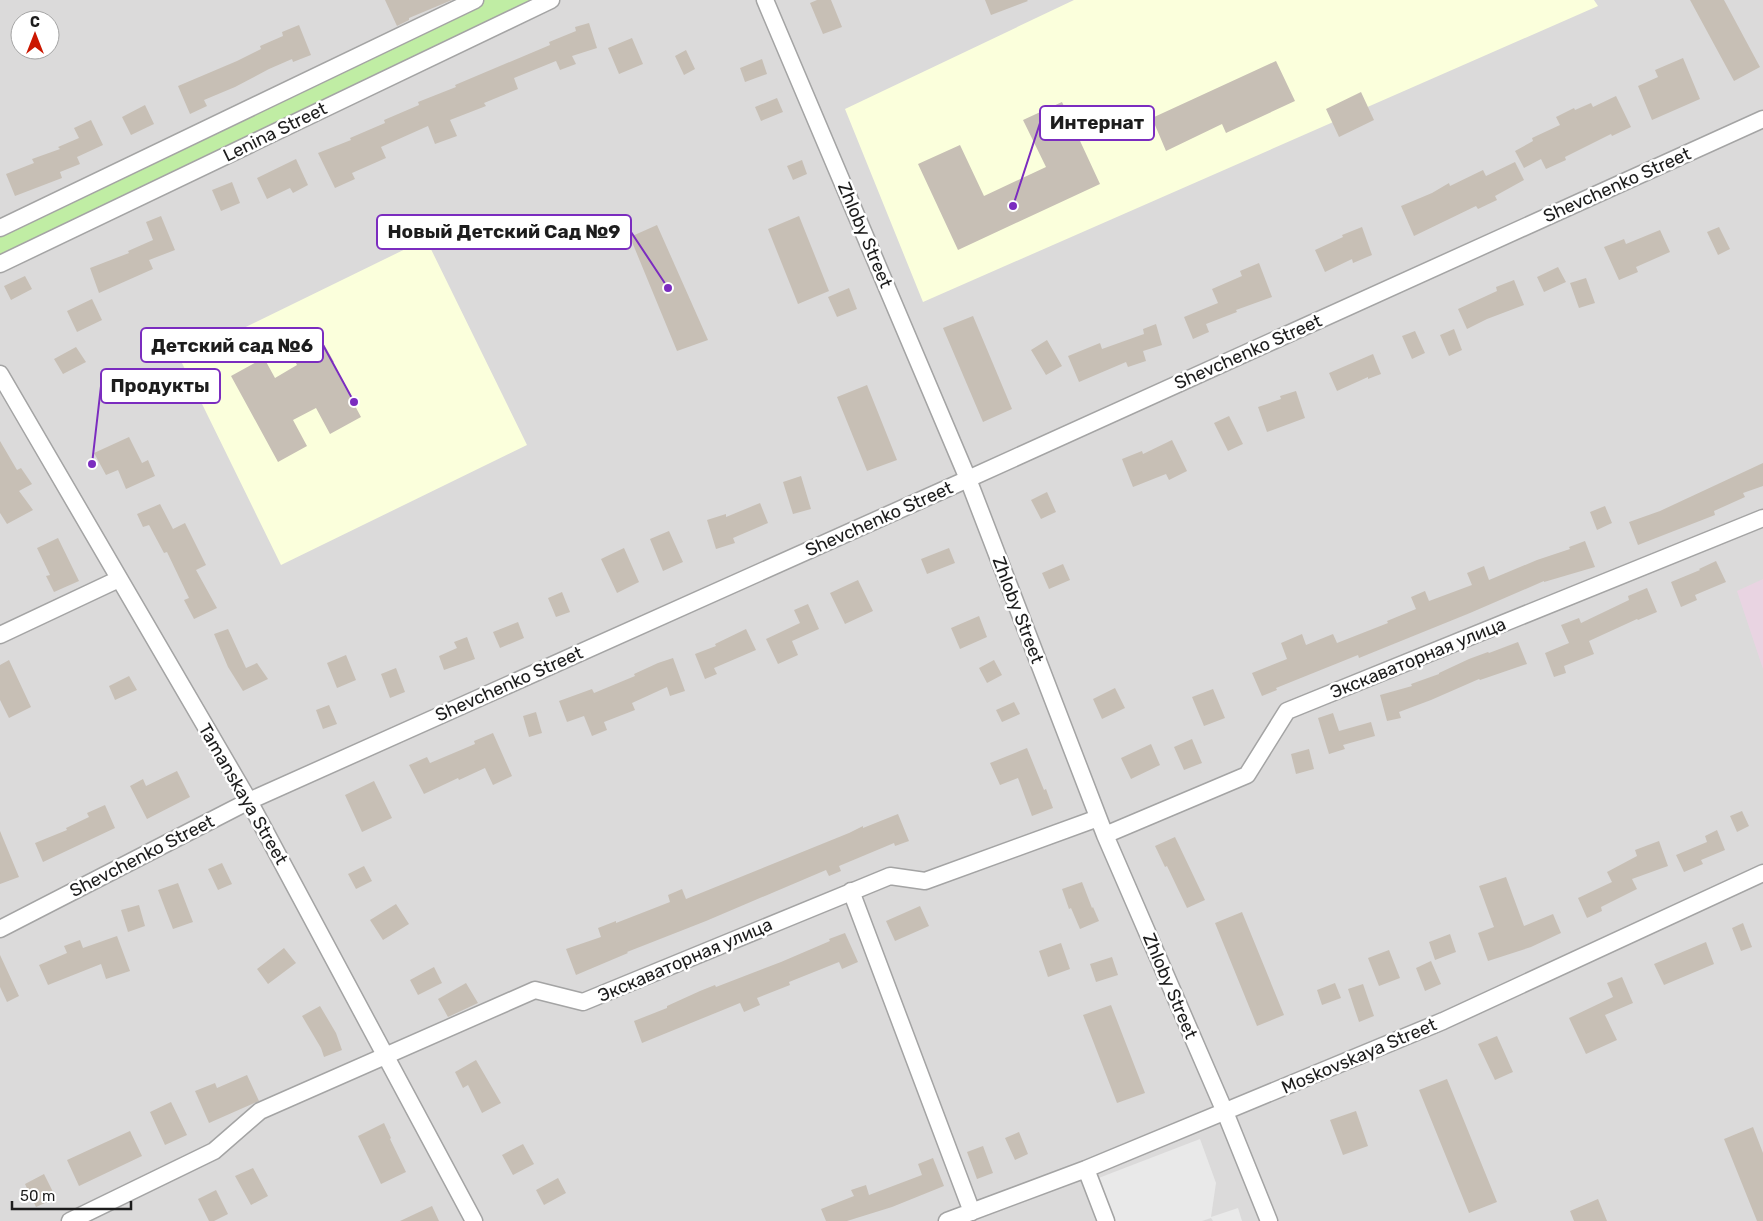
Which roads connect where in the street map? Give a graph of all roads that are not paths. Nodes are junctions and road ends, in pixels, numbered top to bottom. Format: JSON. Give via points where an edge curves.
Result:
{"nodes":[{"id":1,"x":475,"y":0,"type":"edge"},
{"id":2,"x":551,"y":0,"type":"edge"},
{"id":3,"x":765,"y":0,"type":"edge"},
{"id":4,"x":1763,"y":119,"type":"edge"},
{"id":5,"x":0,"y":228,"type":"edge"},
{"id":6,"x":0,"y":264,"type":"edge"},
{"id":7,"x":0,"y":374,"type":"edge"},
{"id":8,"x":968,"y":479,"type":"junction"},
{"id":9,"x":1763,"y":518,"type":"edge"},
{"id":10,"x":119,"y":579,"type":"junction"},
{"id":11,"x":0,"y":636,"type":"edge"},
{"id":12,"x":249,"y":801,"type":"junction"},
{"id":13,"x":1098,"y":818,"type":"junction"},
{"id":14,"x":1105,"y":835,"type":"junction"},
{"id":15,"x":1763,"y":873,"type":"edge"},
{"id":16,"x":851,"y":891,"type":"junction"},
{"id":17,"x":0,"y":929,"type":"edge"},
{"id":18,"x":387,"y":1056,"type":"junction"},
{"id":19,"x":1225,"y":1112,"type":"junction"},
{"id":20,"x":1086,"y":1169,"type":"junction"},
{"id":21,"x":972,"y":1212,"type":"junction"},
{"id":22,"x":70,"y":1221,"type":"edge"},
{"id":23,"x":474,"y":1221,"type":"edge"},
{"id":24,"x":947,"y":1221,"type":"edge"},
{"id":25,"x":1106,"y":1221,"type":"edge"},
{"id":26,"x":1269,"y":1221,"type":"edge"}],
"edges":[{"from":1,"to":5,"type":"street","name":"Lenina Street"},
{"from":2,"to":6,"type":"street","name":"Lenina Street"},
{"from":3,"to":8,"type":"street","name":"Zhloby Street"},
{"from":4,"to":8,"type":"street","name":"Shevchenko Street"},
{"from":7,"to":10,"type":"street","name":"Tamanskaya Street"},
{"from":8,"to":12,"type":"street","name":"Shevchenko Street"},
{"from":8,"to":13,"type":"street","name":"Zhloby Street"},
{"from":9,"to":14,"type":"street","name":"Экскаваторная улица","via":[[1287,711],[1248,775]]},
{"from":10,"to":11,"type":"street"},
{"from":10,"to":12,"type":"street","name":"Tamanskaya Street"},
{"from":12,"to":17,"type":"street","name":"Shevchenko Street"},
{"from":12,"to":18,"type":"street","name":"Tamanskaya Street"},
{"from":13,"to":14,"type":"street","name":"Zhloby Street"},
{"from":13,"to":16,"type":"street","name":"Экскаваторная улица","via":[[925,881],[890,876]]},
{"from":14,"to":19,"type":"street","name":"Zhloby Street"},
{"from":15,"to":19,"type":"street","name":"Moskovskaya Street","via":[[1443,1021]]},
{"from":16,"to":18,"type":"street","name":"Экскаваторная улица","via":[[584,1002],[535,990]]},
{"from":16,"to":21,"type":"street"},
{"from":18,"to":22,"type":"street","name":"Экскаваторная улица","via":[[260,1110],[214,1152]]},
{"from":18,"to":23,"type":"street","name":"Tamanskaya Street"},
{"from":19,"to":20,"type":"street","name":"Moskovskaya Street"},
{"from":19,"to":26,"type":"street","name":"Zhloby Street"},
{"from":20,"to":21,"type":"street","name":"Moskovskaya Street"},
{"from":20,"to":25,"type":"street"},
{"from":21,"to":24,"type":"street","name":"Moskovskaya Street"}]}
